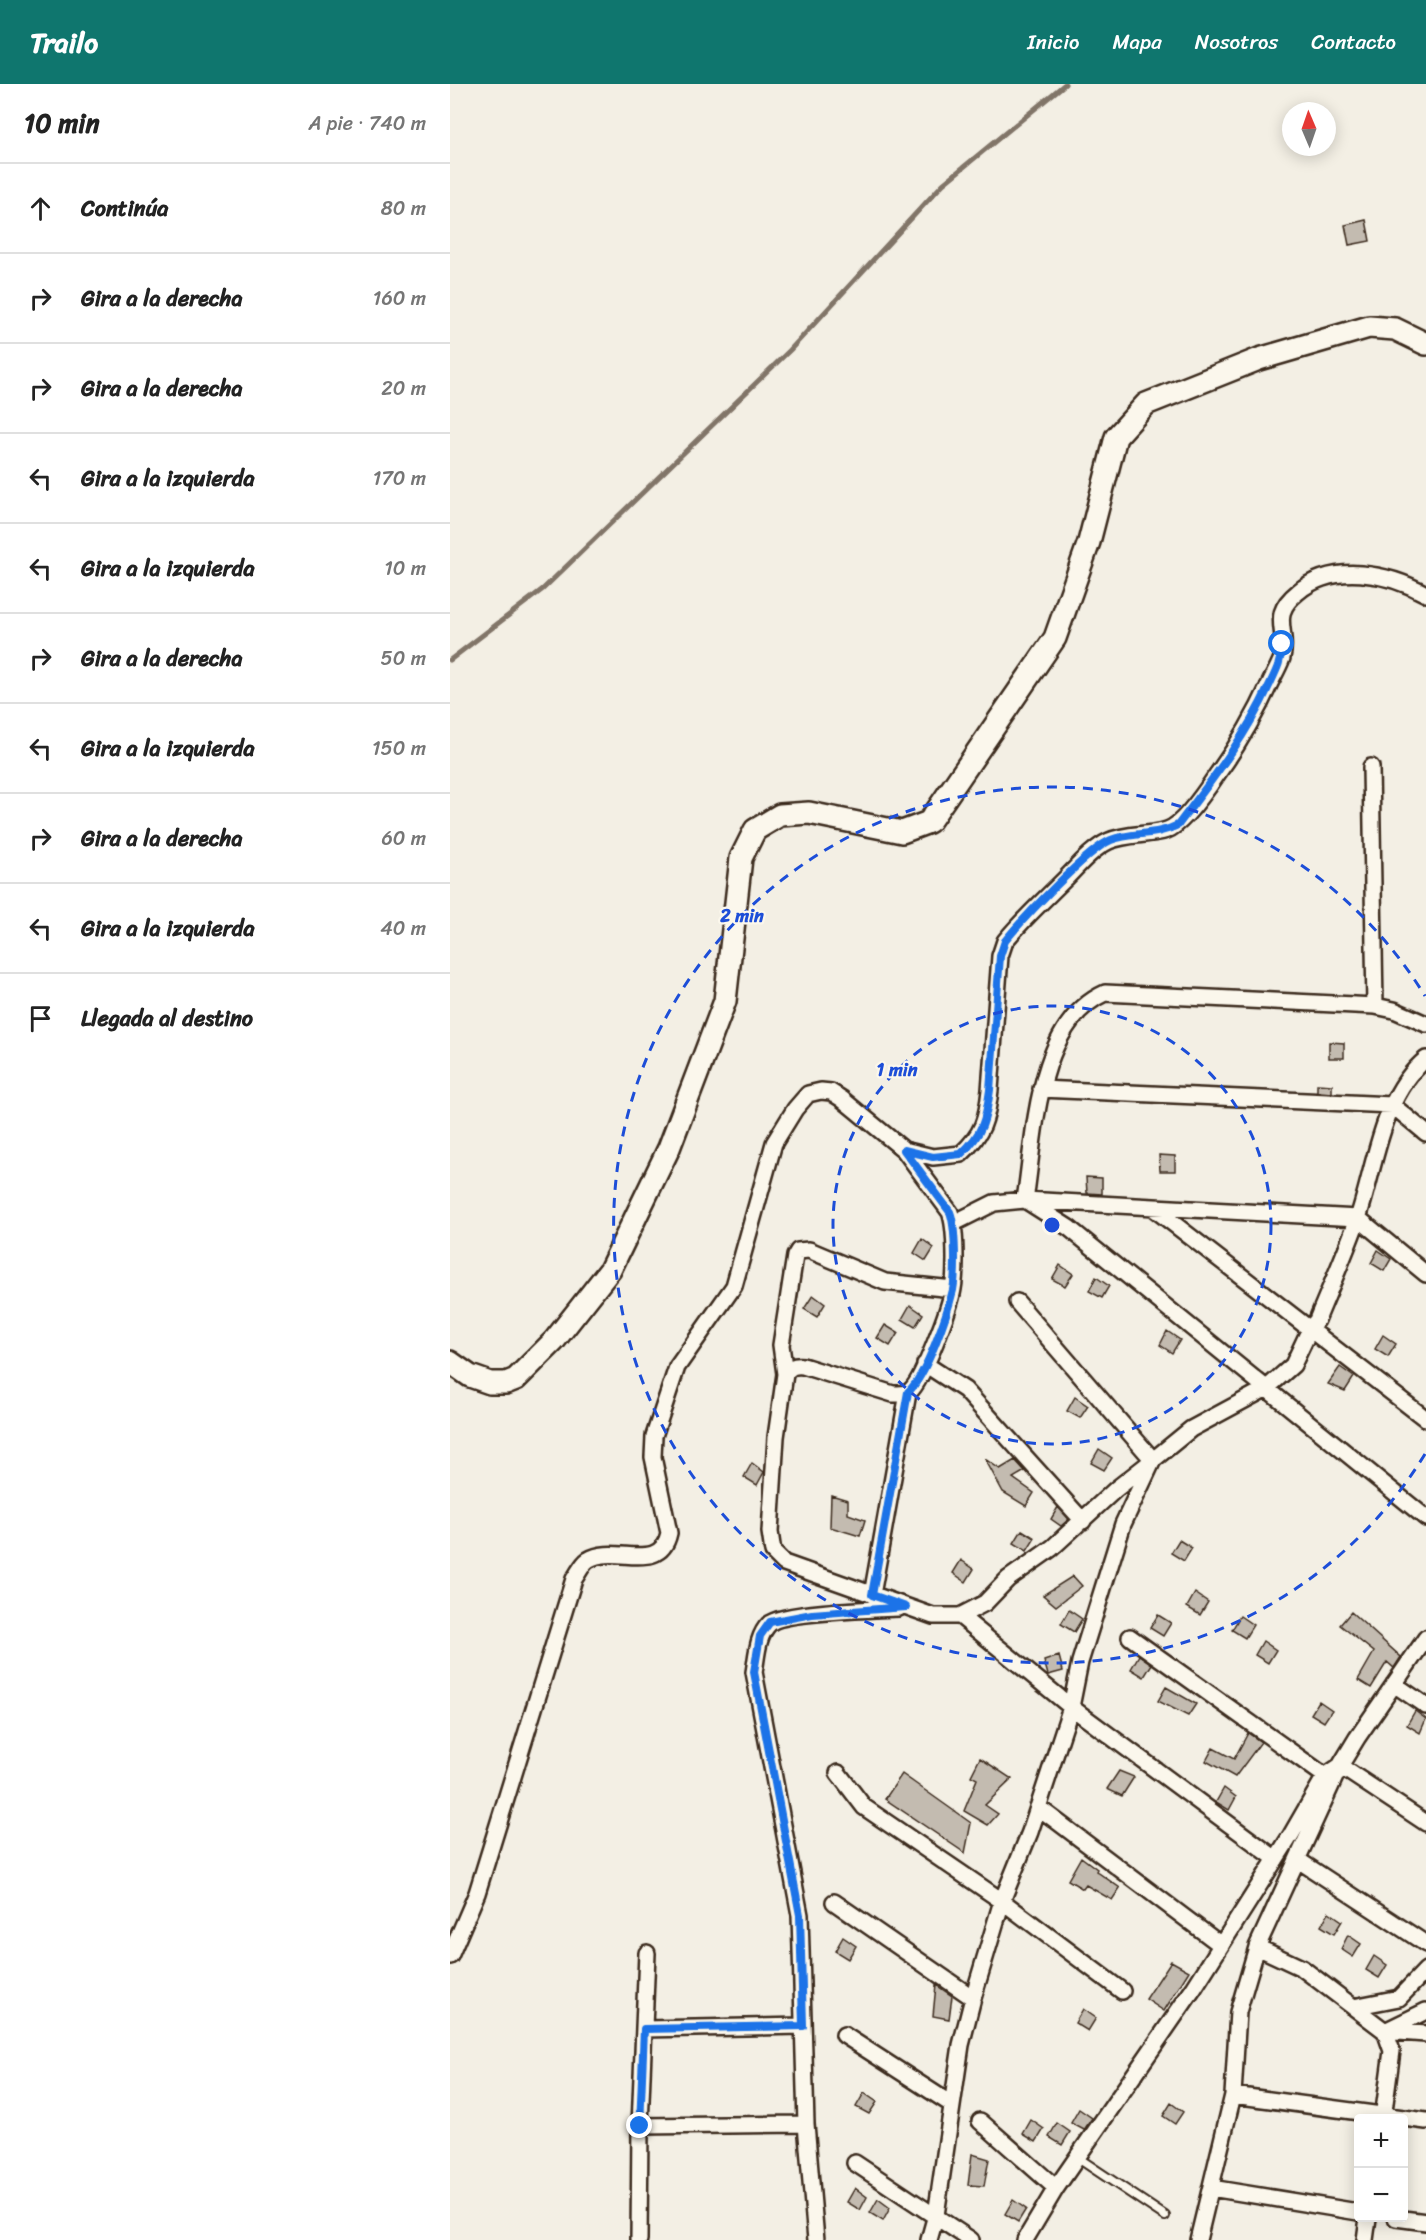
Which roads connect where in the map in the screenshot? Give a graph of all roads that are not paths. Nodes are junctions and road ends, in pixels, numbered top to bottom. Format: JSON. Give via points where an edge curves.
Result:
{"nodes":[{"id":1,"x":1426,"y":344,"type":"edge"},
{"id":2,"x":1426,"y":594,"type":"edge"},
{"id":3,"x":1371,"y":767,"type":"dead end"},
{"id":4,"x":1375,"y":1006,"type":"junction"},
{"id":5,"x":1426,"y":1024,"type":"edge"},
{"id":6,"x":1426,"y":1059,"type":"edge"},
{"id":7,"x":1041,"y":1089,"type":"junction"},
{"id":8,"x":1392,"y":1105,"type":"junction"},
{"id":9,"x":1426,"y":1133,"type":"edge"},
{"id":10,"x":904,"y":1150,"type":"junction"},
{"id":11,"x":1025,"y":1200,"type":"junction"},
{"id":12,"x":1152,"y":1207,"type":"junction"},
{"id":13,"x":1358,"y":1218,"type":"junction"},
{"id":14,"x":954,"y":1223,"type":"junction"},
{"id":15,"x":1426,"y":1274,"type":"edge"},
{"id":16,"x":953,"y":1289,"type":"junction"},
{"id":17,"x":1017,"y":1302,"type":"dead end"},
{"id":18,"x":1310,"y":1329,"type":"junction"},
{"id":19,"x":450,"y":1362,"type":"edge"},
{"id":20,"x":925,"y":1364,"type":"junction"},
{"id":21,"x":785,"y":1374,"type":"junction"},
{"id":22,"x":1267,"y":1388,"type":"junction"},
{"id":23,"x":908,"y":1392,"type":"junction"},
{"id":24,"x":1426,"y":1419,"type":"edge"},
{"id":25,"x":1153,"y":1460,"type":"junction"},
{"id":26,"x":1426,"y":1518,"type":"edge"},
{"id":27,"x":1083,"y":1521,"type":"junction"},
{"id":28,"x":872,"y":1595,"type":"junction"},
{"id":29,"x":906,"y":1607,"type":"junction"},
{"id":30,"x":960,"y":1616,"type":"junction"},
{"id":31,"x":1130,"y":1637,"type":"dead end"},
{"id":32,"x":1426,"y":1638,"type":"edge"},
{"id":33,"x":1394,"y":1684,"type":"junction"},
{"id":34,"x":1426,"y":1706,"type":"edge"},
{"id":35,"x":1071,"y":1707,"type":"junction"},
{"id":36,"x":1340,"y":1766,"type":"junction"},
{"id":37,"x":838,"y":1773,"type":"dead end"},
{"id":38,"x":1325,"y":1776,"type":"junction"},
{"id":39,"x":1038,"y":1807,"type":"junction"},
{"id":40,"x":1426,"y":1823,"type":"edge"},
{"id":41,"x":1276,"y":1859,"type":"junction"},
{"id":42,"x":1298,"y":1860,"type":"junction"},
{"id":43,"x":1002,"y":1901,"type":"junction"},
{"id":44,"x":834,"y":1902,"type":"dead end"},
{"id":45,"x":1426,"y":1944,"type":"edge"},
{"id":46,"x":1221,"y":1945,"type":"junction"},
{"id":47,"x":1257,"y":1947,"type":"junction"},
{"id":48,"x":647,"y":1953,"type":"dead end"},
{"id":49,"x":450,"y":1956,"type":"edge"},
{"id":50,"x":1426,"y":1970,"type":"edge"},
{"id":51,"x":1122,"y":1991,"type":"dead end"},
{"id":52,"x":973,"y":1998,"type":"junction"},
{"id":53,"x":1353,"y":2007,"type":"junction"},
{"id":54,"x":1426,"y":2011,"type":"edge"},
{"id":55,"x":803,"y":2026,"type":"junction"},
{"id":56,"x":644,"y":2029,"type":"junction"},
{"id":57,"x":1385,"y":2031,"type":"junction"},
{"id":58,"x":1426,"y":2034,"type":"edge"},
{"id":59,"x":844,"y":2035,"type":"dead end"},
{"id":60,"x":1233,"y":2095,"type":"junction"},
{"id":61,"x":951,"y":2104,"type":"junction"},
{"id":62,"x":1369,"y":2114,"type":"edge"},
{"id":63,"x":1383,"y":2114,"type":"edge"},
{"id":64,"x":1408,"y":2119,"type":"edge"},
{"id":65,"x":980,"y":2121,"type":"dead end"},
{"id":66,"x":1426,"y":2121,"type":"edge"},
{"id":67,"x":806,"y":2124,"type":"junction"},
{"id":68,"x":640,"y":2126,"type":"junction"},
{"id":69,"x":1078,"y":2158,"type":"junction"},
{"id":70,"x":855,"y":2163,"type":"dead end"},
{"id":71,"x":1056,"y":2188,"type":"junction"},
{"id":72,"x":1211,"y":2188,"type":"junction"},
{"id":73,"x":1354,"y":2210,"type":"edge"},
{"id":74,"x":936,"y":2215,"type":"junction"},
{"id":75,"x":1165,"y":2216,"type":"dead end"},
{"id":76,"x":1408,"y":2219,"type":"edge"},
{"id":77,"x":1367,"y":2222,"type":"edge"},
{"id":78,"x":1426,"y":2222,"type":"edge"},
{"id":79,"x":639,"y":2240,"type":"edge"},
{"id":80,"x":816,"y":2240,"type":"edge"},
{"id":81,"x":929,"y":2240,"type":"edge"},
{"id":82,"x":971,"y":2240,"type":"edge"},
{"id":83,"x":1025,"y":2240,"type":"edge"},
{"id":84,"x":1198,"y":2240,"type":"edge"},
{"id":85,"x":1365,"y":2240,"type":"edge"}],
"edges":[{"from":1,"to":19,"type":"main road","via":[[1395,329],[1369,327],[1260,359],[1146,404],[1116,437],[1089,542],[1055,638],[929,822],[902,832],[809,813],[780,815],[755,830],[741,858],[725,1000],[669,1148],[610,1270],[554,1341],[516,1379],[490,1383],[470,1376]]},
{"from":2,"to":10,"type":"street","via":[[1391,580],[1358,573],[1339,574],[1318,578],[1284,605],[1280,617],[1282,658],[1257,712],[1178,825],[1108,841],[1090,854],[1005,941],[1000,956],[989,1101],[981,1132],[961,1154],[933,1157]]},
{"from":3,"to":4,"type":"street"},
{"from":4,"to":5,"type":"street"},
{"from":4,"to":7,"type":"street","via":[[1105,993],[1076,1012],[1060,1035]]},
{"from":6,"to":8,"type":"street","via":[[1416,1067]]},
{"from":7,"to":8,"type":"street"},
{"from":7,"to":11,"type":"street"},
{"from":8,"to":9,"type":"street"},
{"from":8,"to":13,"type":"street"},
{"from":10,"to":14,"type":"street"},
{"from":10,"to":49,"type":"street","via":[[842,1099],[820,1091],[808,1094],[774,1143],[735,1286],[677,1367],[654,1436],[653,1457],[669,1533],[667,1543],[653,1555],[605,1554],[587,1560],[574,1579],[477,1893]]},
{"from":11,"to":12,"type":"street"},
{"from":11,"to":14,"type":"street","via":[[994,1203]]},
{"from":11,"to":22,"type":"street","via":[[1069,1228]]},
{"from":12,"to":13,"type":"street"},
{"from":12,"to":18,"type":"street"},
{"from":13,"to":15,"type":"street"},
{"from":13,"to":18,"type":"street"},
{"from":14,"to":16,"type":"street"},
{"from":16,"to":20,"type":"street"},
{"from":16,"to":21,"type":"street","via":[[885,1282],[809,1250],[798,1251],[781,1345]]},
{"from":17,"to":25,"type":"street"},
{"from":18,"to":22,"type":"street","via":[[1293,1365]]},
{"from":18,"to":24,"type":"street"},
{"from":20,"to":23,"type":"street"},
{"from":20,"to":27,"type":"street","via":[[965,1390]]},
{"from":21,"to":23,"type":"street","via":[[796,1365],[893,1394]]},
{"from":21,"to":28,"type":"street","via":[[776,1437],[770,1532],[773,1552],[784,1563]]},
{"from":22,"to":25,"type":"street","via":[[1191,1429]]},
{"from":22,"to":26,"type":"street"},
{"from":23,"to":28,"type":"street"},
{"from":25,"to":27,"type":"street"},
{"from":25,"to":35,"type":"street","via":[[1123,1524],[1080,1662]]},
{"from":27,"to":30,"type":"street","via":[[1008,1579],[985,1603]]},
{"from":28,"to":29,"type":"street"},
{"from":29,"to":30,"type":"street","via":[[933,1616]]},
{"from":29,"to":55,"type":"street","via":[[785,1618],[770,1622],[760,1636],[754,1672],[800,1915]]},
{"from":30,"to":35,"type":"street"},
{"from":31,"to":38,"type":"street"},
{"from":32,"to":33,"type":"street"},
{"from":33,"to":34,"type":"street"},
{"from":33,"to":36,"type":"street"},
{"from":35,"to":39,"type":"street"},
{"from":35,"to":41,"type":"street"},
{"from":36,"to":38,"type":"street"},
{"from":36,"to":40,"type":"street"},
{"from":36,"to":42,"type":"street"},
{"from":37,"to":43,"type":"street","via":[[864,1807]]},
{"from":38,"to":41,"type":"street"},
{"from":39,"to":43,"type":"street"},
{"from":39,"to":46,"type":"street"},
{"from":41,"to":46,"type":"street"},
{"from":42,"to":45,"type":"street"},
{"from":42,"to":47,"type":"street"},
{"from":43,"to":51,"type":"street"},
{"from":43,"to":52,"type":"street"},
{"from":44,"to":52,"type":"street"},
{"from":46,"to":69,"type":"street"},
{"from":47,"to":53,"type":"street","via":[[1302,1968]]},
{"from":47,"to":60,"type":"street","via":[[1238,2012]]},
{"from":48,"to":56,"type":"street"},
{"from":50,"to":53,"type":"street","via":[[1400,1998]]},
{"from":52,"to":61,"type":"street"},
{"from":53,"to":57,"type":"street"},
{"from":54,"to":57,"type":"street"},
{"from":55,"to":56,"type":"street"},
{"from":55,"to":67,"type":"street"},
{"from":56,"to":68,"type":"street"},
{"from":57,"to":58,"type":"street"},
{"from":57,"to":63,"type":"street","via":[[1392,2051]]},
{"from":59,"to":61,"type":"street"},
{"from":60,"to":62,"type":"street"},
{"from":60,"to":72,"type":"street"},
{"from":61,"to":74,"type":"street"},
{"from":64,"to":66,"type":"street"},
{"from":65,"to":71,"type":"street"},
{"from":67,"to":68,"type":"street"},
{"from":67,"to":80,"type":"street"},
{"from":68,"to":79,"type":"street"},
{"from":69,"to":71,"type":"street"},
{"from":69,"to":75,"type":"lane"},
{"from":70,"to":74,"type":"street"},
{"from":71,"to":83,"type":"street"},
{"from":72,"to":73,"type":"street"},
{"from":72,"to":84,"type":"street"},
{"from":74,"to":81,"type":"street"},
{"from":74,"to":82,"type":"street"},
{"from":76,"to":78,"type":"street"},
{"from":77,"to":85,"type":"street"}]}
